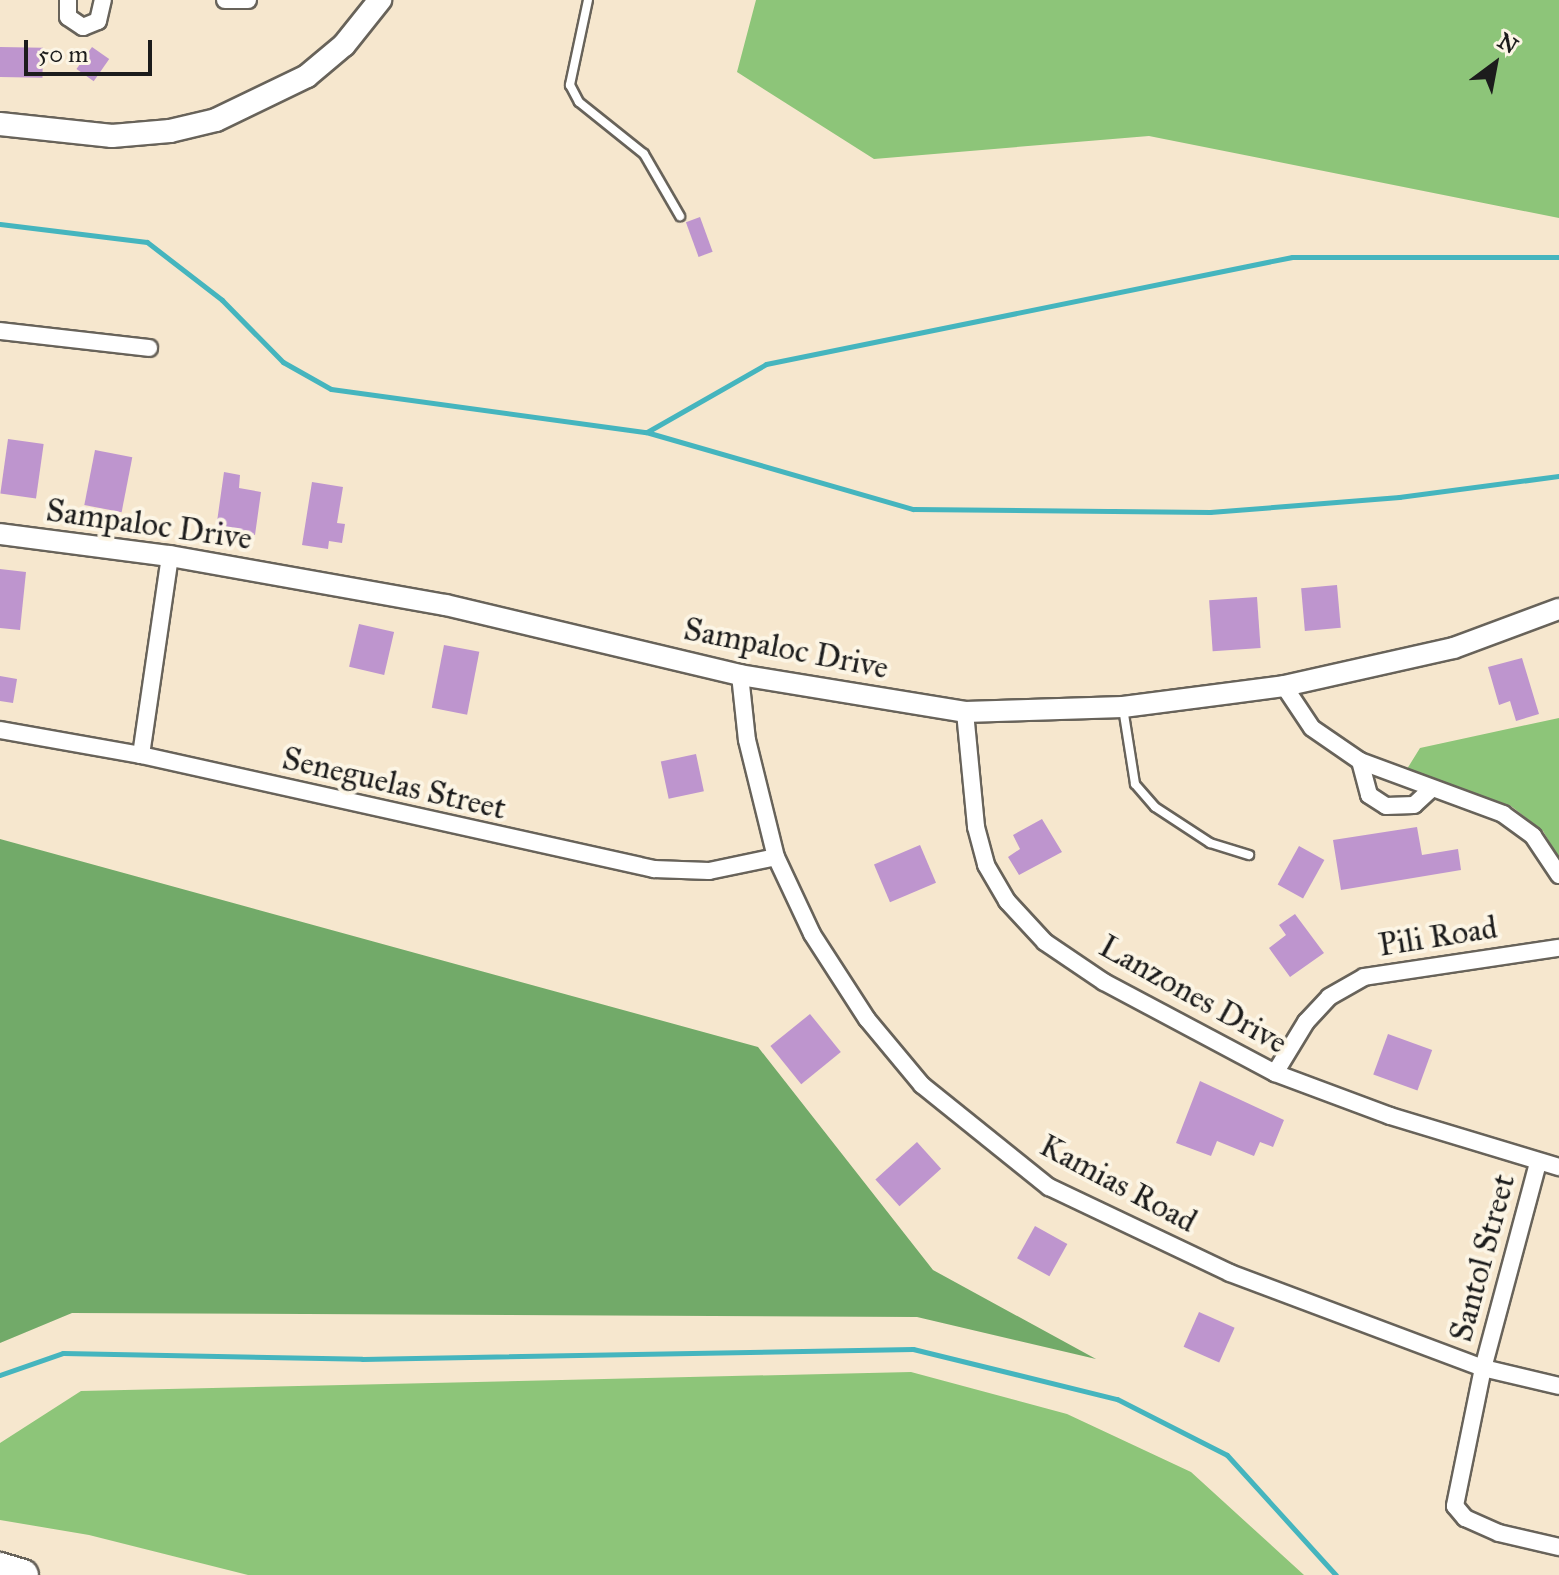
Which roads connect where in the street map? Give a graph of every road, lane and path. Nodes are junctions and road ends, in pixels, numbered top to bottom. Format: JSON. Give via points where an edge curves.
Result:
{"nodes":[{"id":1,"x":68,"y":0,"type":"edge"},
{"id":2,"x":103,"y":0,"type":"edge"},
{"id":3,"x":225,"y":0,"type":"edge"},
{"id":4,"x":248,"y":0,"type":"edge"},
{"id":5,"x":380,"y":0,"type":"edge"},
{"id":6,"x":588,"y":0,"type":"edge"},
{"id":7,"x":0,"y":124,"type":"edge"},
{"id":8,"x":680,"y":216,"type":"dead end"},
{"id":9,"x":0,"y":331,"type":"edge"},
{"id":10,"x":149,"y":348,"type":"dead end"},
{"id":11,"x":0,"y":534,"type":"edge"},
{"id":12,"x":170,"y":556,"type":"junction"},
{"id":13,"x":1559,"y":609,"type":"edge"},
{"id":14,"x":740,"y":675,"type":"junction"},
{"id":15,"x":1284,"y":686,"type":"junction"},
{"id":16,"x":1123,"y":707,"type":"junction"},
{"id":17,"x":965,"y":712,"type":"junction"},
{"id":18,"x":0,"y":730,"type":"edge"},
{"id":19,"x":141,"y":755,"type":"junction"},
{"id":20,"x":1360,"y":761,"type":"junction"},
{"id":21,"x":1431,"y":789,"type":"junction"},
{"id":22,"x":1249,"y":855,"type":"dead end"},
{"id":23,"x":776,"y":857,"type":"junction"},
{"id":24,"x":1559,"y":875,"type":"edge"},
{"id":25,"x":1559,"y":948,"type":"edge"},
{"id":26,"x":1275,"y":1073,"type":"junction"},
{"id":27,"x":1538,"y":1163,"type":"junction"},
{"id":28,"x":1559,"y":1167,"type":"edge"},
{"id":29,"x":1483,"y":1368,"type":"junction"},
{"id":30,"x":1559,"y":1386,"type":"edge"},
{"id":31,"x":1559,"y":1547,"type":"edge"},
{"id":32,"x":0,"y":1568,"type":"edge"},
{"id":33,"x":23,"y":1575,"type":"edge"}],
"edges":[{"from":1,"to":2,"type":"street","via":[[68,17],[83,27],[98,21]]},
{"from":3,"to":4,"type":"street"},
{"from":5,"to":7,"type":"main road","via":[[344,45],[307,76],[216,120],[112,136]]},
{"from":6,"to":8,"type":"lane","via":[[570,85],[579,102],[644,154]]},
{"from":9,"to":10,"type":"street"},
{"from":11,"to":12,"type":"street","name":"Sampaloc Drive"},
{"from":12,"to":14,"type":"street","name":"Sampaloc Drive","via":[[446,605]]},
{"from":12,"to":19,"type":"street"},
{"from":13,"to":15,"type":"street","name":"Sampaloc Drive","via":[[1454,648]]},
{"from":14,"to":17,"type":"street","name":"Sampaloc Drive"},
{"from":14,"to":23,"type":"street","name":"Kamias Road","via":[[747,740]]},
{"from":15,"to":16,"type":"street","name":"Sampaloc Drive"},
{"from":15,"to":20,"type":"street","via":[[1312,728]]},
{"from":16,"to":17,"type":"street","name":"Sampaloc Drive"},
{"from":16,"to":22,"type":"lane","via":[[1135,784],[1155,807],[1210,843]]},
{"from":17,"to":26,"type":"street","name":"Lanzones Drive","via":[[976,827],[986,865],[1007,901],[1045,942],[1104,982]]},
{"from":18,"to":19,"type":"street","name":"Seneguelas Street"},
{"from":19,"to":23,"type":"street","name":"Seneguelas Street","via":[[654,869],[709,871]]},
{"from":20,"to":21,"type":"street"},
{"from":20,"to":21,"type":"street","via":[[1369,795],[1386,806],[1414,805]]},
{"from":21,"to":24,"type":"street","via":[[1503,814],[1533,836]]},
{"from":23,"to":29,"type":"street","name":"Kamias Road","via":[[812,934],[876,1030],[922,1085],[1049,1187],[1230,1273]]},
{"from":25,"to":26,"type":"street","name":"Pili Road","via":[[1364,977],[1329,997],[1306,1022]]},
{"from":26,"to":27,"type":"street","name":"Lanzones Drive"},
{"from":27,"to":28,"type":"street","name":"Lanzones Drive"},
{"from":27,"to":29,"type":"street","name":"Santol Street"},
{"from":29,"to":30,"type":"street","name":"Kamias Road"},
{"from":29,"to":31,"type":"street","name":"Santol Street","via":[[1455,1506],[1465,1518],[1499,1533]]},
{"from":32,"to":33,"type":"highway"}]}
